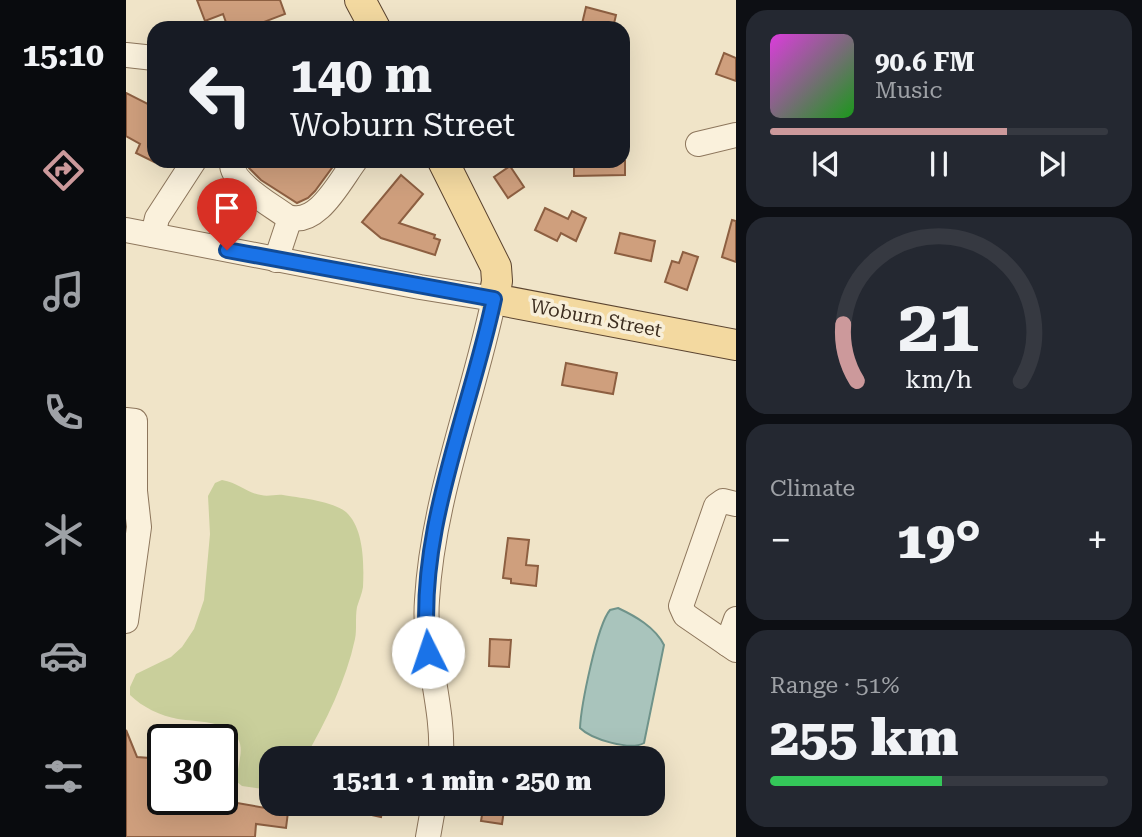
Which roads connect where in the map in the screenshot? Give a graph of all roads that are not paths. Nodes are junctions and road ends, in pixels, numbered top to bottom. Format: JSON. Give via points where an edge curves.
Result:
{"nodes":[{"id":1,"x":359,"y":0,"type":"edge"},
{"id":2,"x":370,"y":21,"type":"edge"},
{"id":3,"x":126,"y":55,"type":"edge"},
{"id":4,"x":147,"y":57,"type":"edge"},
{"id":5,"x":736,"y":135,"type":"edge"},
{"id":6,"x":698,"y":144,"type":"dead end"},
{"id":7,"x":189,"y":168,"type":"edge"},
{"id":8,"x":232,"y":168,"type":"edge"},
{"id":9,"x":350,"y":168,"type":"edge"},
{"id":10,"x":447,"y":168,"type":"edge"},
{"id":11,"x":290,"y":218,"type":"junction"},
{"id":12,"x":126,"y":230,"type":"edge"},
{"id":13,"x":153,"y":235,"type":"junction"},
{"id":14,"x":276,"y":260,"type":"junction"},
{"id":15,"x":494,"y":299,"type":"junction"},
{"id":16,"x":736,"y":345,"type":"edge"},
{"id":17,"x":126,"y":420,"type":"edge"},
{"id":18,"x":736,"y":504,"type":"edge"},
{"id":19,"x":736,"y":619,"type":"edge"},
{"id":20,"x":126,"y":621,"type":"edge"},
{"id":21,"x":732,"y":647,"type":"edge"},
{"id":22,"x":441,"y":746,"type":"edge"},
{"id":23,"x":432,"y":816,"type":"edge"},
{"id":24,"x":428,"y":837,"type":"edge"}],
"edges":[{"from":1,"to":2,"type":"main road"},
{"from":3,"to":4,"type":"street"},
{"from":5,"to":6,"type":"street"},
{"from":7,"to":13,"type":"street","via":[[157,218]]},
{"from":8,"to":11,"type":"street","via":[[238,181]]},
{"from":9,"to":11,"type":"street","via":[[316,214]]},
{"from":10,"to":15,"type":"main road","via":[[494,261],[498,275]]},
{"from":11,"to":14,"type":"street"},
{"from":12,"to":13,"type":"street","name":"Woburn Street"},
{"from":13,"to":14,"type":"street","name":"Woburn Street"},
{"from":14,"to":15,"type":"street","name":"Woburn Street"},
{"from":15,"to":16,"type":"main road","name":"Woburn Street"},
{"from":15,"to":22,"type":"street","via":[[429,570],[426,635]]},
{"from":17,"to":20,"type":"street","via":[[135,421],[139,527]]},
{"from":18,"to":21,"type":"street","via":[[723,501],[715,508],[681,606],[685,615]]},
{"from":19,"to":21,"type":"street"},
{"from":23,"to":24,"type":"street"}]}
